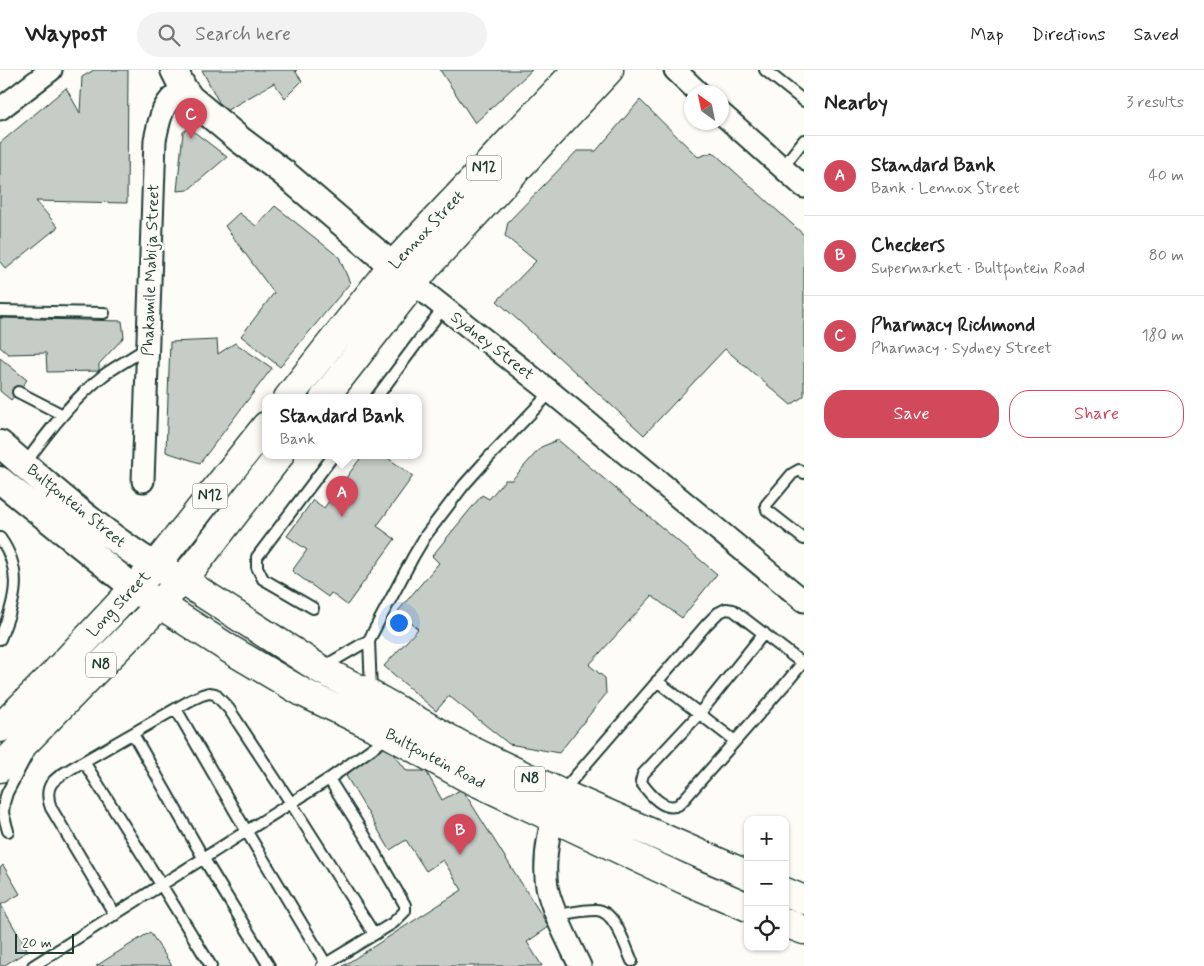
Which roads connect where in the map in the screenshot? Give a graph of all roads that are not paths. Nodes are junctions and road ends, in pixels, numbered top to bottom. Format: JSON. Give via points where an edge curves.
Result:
{"nodes":[{"id":1,"x":51,"y":70,"type":"edge"},
{"id":2,"x":577,"y":70,"type":"edge"},
{"id":3,"x":609,"y":70,"type":"edge"},
{"id":4,"x":674,"y":70,"type":"edge"},
{"id":5,"x":766,"y":70,"type":"edge"},
{"id":6,"x":178,"y":79,"type":"edge"},
{"id":7,"x":690,"y":85,"type":"edge"},
{"id":8,"x":804,"y":101,"type":"edge"},
{"id":9,"x":0,"y":109,"type":"edge"},
{"id":10,"x":729,"y":120,"type":"edge"},
{"id":11,"x":804,"y":140,"type":"edge"},
{"id":12,"x":782,"y":168,"type":"junction"},
{"id":13,"x":804,"y":188,"type":"edge"},
{"id":14,"x":392,"y":266,"type":"junction"},
{"id":15,"x":413,"y":283,"type":"junction"},
{"id":16,"x":443,"y":308,"type":"junction"},
{"id":17,"x":0,"y":311,"type":"edge"},
{"id":18,"x":104,"y":313,"type":"dead end"},
{"id":19,"x":149,"y":347,"type":"junction"},
{"id":20,"x":18,"y":392,"type":"dead end"},
{"id":21,"x":551,"y":392,"type":"junction"},
{"id":22,"x":291,"y":394,"type":"edge"},
{"id":23,"x":327,"y":394,"type":"edge"},
{"id":24,"x":379,"y":394,"type":"edge"},
{"id":25,"x":63,"y":415,"type":"junction"},
{"id":26,"x":262,"y":431,"type":"edge"},
{"id":27,"x":0,"y":444,"type":"edge"},
{"id":28,"x":278,"y":459,"type":"edge"},
{"id":29,"x":331,"y":459,"type":"edge"},
{"id":30,"x":24,"y":465,"type":"junction"},
{"id":31,"x":804,"y":473,"type":"edge"},
{"id":32,"x":0,"y":480,"type":"edge"},
{"id":33,"x":143,"y":481,"type":"dead end"},
{"id":34,"x":0,"y":538,"type":"edge"},
{"id":35,"x":804,"y":539,"type":"edge"},
{"id":36,"x":155,"y":566,"type":"junction"},
{"id":37,"x":182,"y":580,"type":"junction"},
{"id":38,"x":134,"y":588,"type":"junction"},
{"id":39,"x":804,"y":601,"type":"edge"},
{"id":40,"x":159,"y":605,"type":"junction"},
{"id":41,"x":314,"y":608,"type":"dead end"},
{"id":42,"x":764,"y":633,"type":"junction"},
{"id":43,"x":0,"y":639,"type":"edge"},
{"id":44,"x":369,"y":640,"type":"junction"},
{"id":45,"x":803,"y":662,"type":"edge"},
{"id":46,"x":320,"y":668,"type":"junction"},
{"id":47,"x":657,"y":681,"type":"junction"},
{"id":48,"x":371,"y":695,"type":"junction"},
{"id":49,"x":176,"y":709,"type":"junction"},
{"id":50,"x":698,"y":714,"type":"junction"},
{"id":51,"x":42,"y":726,"type":"junction"},
{"id":52,"x":0,"y":728,"type":"edge"},
{"id":53,"x":133,"y":734,"type":"junction"},
{"id":54,"x":391,"y":735,"type":"junction"},
{"id":55,"x":735,"y":741,"type":"junction"},
{"id":56,"x":84,"y":762,"type":"junction"},
{"id":57,"x":0,"y":768,"type":"edge"},
{"id":58,"x":329,"y":779,"type":"junction"},
{"id":59,"x":291,"y":803,"type":"junction"},
{"id":60,"x":556,"y":806,"type":"junction"},
{"id":61,"x":0,"y":826,"type":"edge"},
{"id":62,"x":247,"y":832,"type":"junction"},
{"id":63,"x":204,"y":859,"type":"junction"},
{"id":64,"x":744,"y":874,"type":"edge"},
{"id":65,"x":162,"y":886,"type":"junction"},
{"id":66,"x":789,"y":894,"type":"edge"},
{"id":67,"x":804,"y":900,"type":"edge"},
{"id":68,"x":746,"y":906,"type":"edge"},
{"id":69,"x":115,"y":915,"type":"junction"},
{"id":70,"x":557,"y":915,"type":"junction"},
{"id":71,"x":789,"y":924,"type":"edge"},
{"id":72,"x":804,"y":930,"type":"edge"},
{"id":73,"x":374,"y":934,"type":"junction"},
{"id":74,"x":632,"y":961,"type":"dead end"},
{"id":75,"x":324,"y":965,"type":"edge"},
{"id":76,"x":33,"y":966,"type":"edge"},
{"id":77,"x":210,"y":966,"type":"edge"},
{"id":78,"x":269,"y":966,"type":"edge"},
{"id":79,"x":580,"y":966,"type":"edge"}],
"edges":[{"from":1,"to":9,"type":"street"},
{"from":2,"to":14,"type":"highway","name":"Lennox Street","number":"N12"},
{"from":3,"to":15,"type":"highway","name":"Lennox Street","number":"N12"},
{"from":4,"to":7,"type":"street"},
{"from":5,"to":8,"type":"lane"},
{"from":6,"to":14,"type":"street","name":"Sydney Street","via":[[197,104]]},
{"from":6,"to":19,"type":"street","name":"Phakamile Mabija Street","via":[[159,121],[155,140]]},
{"from":10,"to":12,"type":"street"},
{"from":11,"to":12,"type":"lane"},
{"from":12,"to":13,"type":"street"},
{"from":14,"to":15,"type":"street","name":"Sydney Street"},
{"from":14,"to":22,"type":"highway","name":"Lennox Street","number":"N12"},
{"from":15,"to":16,"type":"street","name":"Sydney Street"},
{"from":15,"to":23,"type":"highway","name":"Lennox Street","number":"N12"},
{"from":16,"to":21,"type":"street","name":"Sydney Street"},
{"from":16,"to":24,"type":"lane"},
{"from":17,"to":18,"type":"lane"},
{"from":19,"to":25,"type":"lane","via":[[106,374]]},
{"from":19,"to":33,"type":"street","name":"Phakamile Mabija Street"},
{"from":20,"to":25,"type":"lane"},
{"from":21,"to":39,"type":"street","name":"Sydney Street"},
{"from":21,"to":44,"type":"lane","via":[[488,456],[445,509],[413,557]]},
{"from":25,"to":30,"type":"lane"},
{"from":26,"to":36,"type":"highway","number":"N12"},
{"from":27,"to":30,"type":"street","name":"Bultfontein Street"},
{"from":28,"to":37,"type":"highway","number":"N12"},
{"from":29,"to":41,"type":"lane","via":[[257,557],[257,567],[263,579]]},
{"from":30,"to":36,"type":"street","name":"Bultfontein Street"},
{"from":31,"to":35,"type":"lane","via":[[799,470],[792,474],[766,505],[767,510]]},
{"from":32,"to":38,"type":"street","name":"Bultfontein Street"},
{"from":34,"to":43,"type":"lane","via":[[14,566],[16,580],[12,607]]},
{"from":36,"to":37,"type":"highway","name":"Bultfontein Road","number":"N8"},
{"from":36,"to":38,"type":"highway","name":"Long Street","number":"N8"},
{"from":37,"to":40,"type":"highway","name":"Long Street","number":"N8"},
{"from":37,"to":46,"type":"highway","name":"Bultfontein Road","number":"N8"},
{"from":38,"to":40,"type":"highway","name":"Bultfontein Road","number":"N8"},
{"from":38,"to":52,"type":"highway","name":"Long Street","number":"N8"},
{"from":40,"to":51,"type":"highway","name":"Long Street","number":"N8"},
{"from":40,"to":54,"type":"highway","name":"Bultfontein Road","number":"N8","via":[[302,692]]},
{"from":42,"to":45,"type":"lane"},
{"from":42,"to":47,"type":"lane","via":[[734,610],[726,609],[707,624]]},
{"from":42,"to":50,"type":"lane"},
{"from":44,"to":46,"type":"lane"},
{"from":44,"to":48,"type":"lane"},
{"from":45,"to":55,"type":"lane"},
{"from":46,"to":48,"type":"highway","name":"Bultfontein Road","number":"N8"},
{"from":47,"to":50,"type":"lane"},
{"from":47,"to":60,"type":"lane"},
{"from":48,"to":60,"type":"highway","name":"Bultfontein Road","number":"N8","via":[[464,747]]},
{"from":49,"to":53,"type":"lane"},
{"from":49,"to":59,"type":"lane","via":[[202,695],[215,694],[229,709]]},
{"from":49,"to":62,"type":"lane"},
{"from":50,"to":55,"type":"lane"},
{"from":50,"to":55,"type":"lane","via":[[641,779],[663,805],[679,804]]},
{"from":51,"to":57,"type":"highway","name":"Long Street","number":"N8"},
{"from":51,"to":61,"type":"lane","via":[[7,793],[3,813],[8,831]]},
{"from":53,"to":56,"type":"lane"},
{"from":53,"to":63,"type":"lane"},
{"from":54,"to":58,"type":"lane"},
{"from":54,"to":60,"type":"highway","name":"Bultfontein Road","number":"N8","via":[[466,777]]},
{"from":56,"to":65,"type":"lane"},
{"from":56,"to":69,"type":"lane","via":[[57,778],[48,789],[47,796]]},
{"from":58,"to":59,"type":"lane"},
{"from":58,"to":73,"type":"lane","via":[[405,905],[401,916]]},
{"from":59,"to":62,"type":"lane"},
{"from":59,"to":73,"type":"lane"},
{"from":60,"to":64,"type":"highway","name":"Bultfontein Road","number":"N8"},
{"from":60,"to":68,"type":"highway","name":"Bultfontein Road","number":"N8"},
{"from":60,"to":70,"type":"street","via":[[546,875]]},
{"from":62,"to":63,"type":"lane"},
{"from":62,"to":75,"type":"lane"},
{"from":63,"to":65,"type":"lane"},
{"from":63,"to":78,"type":"lane"},
{"from":65,"to":69,"type":"lane"},
{"from":65,"to":77,"type":"lane"},
{"from":66,"to":67,"type":"highway"},
{"from":69,"to":76,"type":"lane"},
{"from":70,"to":74,"type":"lane","via":[[605,912],[613,919]]},
{"from":70,"to":79,"type":"street"},
{"from":71,"to":72,"type":"highway"},
{"from":73,"to":75,"type":"lane"}]}
